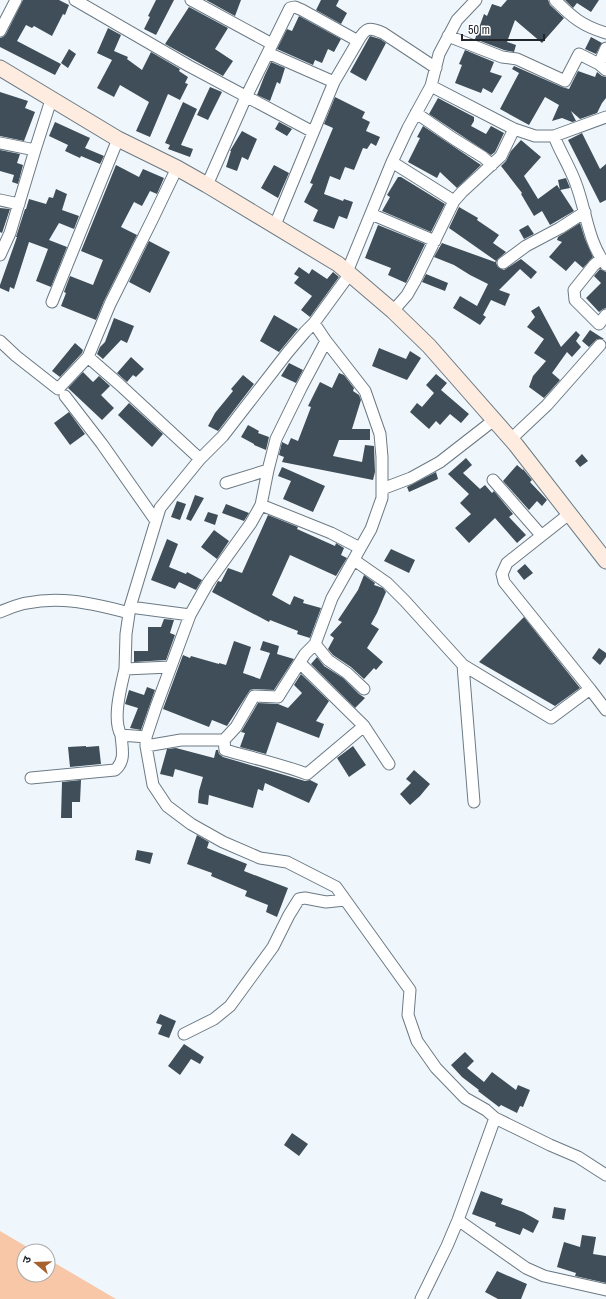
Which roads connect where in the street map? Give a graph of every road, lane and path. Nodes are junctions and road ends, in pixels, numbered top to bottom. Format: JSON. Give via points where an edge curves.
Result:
{"nodes":[{"id":1,"x":16,"y":0,"type":"edge"},
{"id":2,"x":75,"y":0,"type":"edge"},
{"id":3,"x":191,"y":0,"type":"edge"},
{"id":4,"x":476,"y":0,"type":"edge"},
{"id":5,"x":555,"y":0,"type":"edge"},
{"id":6,"x":0,"y":31,"type":"edge"},
{"id":7,"x":606,"y":33,"type":"edge"},
{"id":8,"x":448,"y":36,"type":"junction"},
{"id":9,"x":358,"y":41,"type":"junction"},
{"id":10,"x":270,"y":48,"type":"junction"},
{"id":11,"x":606,"y":48,"type":"edge"},
{"id":12,"x":602,"y":67,"type":"edge"},
{"id":13,"x":0,"y":68,"type":"edge"},
{"id":14,"x":436,"y":68,"type":"junction"},
{"id":15,"x":334,"y":82,"type":"junction"},
{"id":16,"x":430,"y":86,"type":"junction"},
{"id":17,"x":246,"y":97,"type":"junction"},
{"id":18,"x":51,"y":100,"type":"junction"},
{"id":19,"x":416,"y":113,"type":"junction"},
{"id":20,"x":606,"y":117,"type":"edge"},
{"id":21,"x":514,"y":129,"type":"junction"},
{"id":22,"x":313,"y":132,"type":"junction"},
{"id":23,"x":554,"y":136,"type":"junction"},
{"id":24,"x":118,"y":139,"type":"junction"},
{"id":25,"x":0,"y":143,"type":"edge"},
{"id":26,"x":34,"y":150,"type":"junction"},
{"id":27,"x":392,"y":162,"type":"junction"},
{"id":28,"x":492,"y":165,"type":"junction"},
{"id":29,"x":177,"y":168,"type":"junction"},
{"id":30,"x":206,"y":185,"type":"junction"},
{"id":31,"x":0,"y":200,"type":"edge"},
{"id":32,"x":454,"y":201,"type":"junction"},
{"id":33,"x":19,"y":204,"type":"junction"},
{"id":34,"x":585,"y":212,"type":"junction"},
{"id":35,"x":371,"y":214,"type":"junction"},
{"id":36,"x":275,"y":225,"type":"junction"},
{"id":37,"x":435,"y":241,"type":"junction"},
{"id":38,"x":0,"y":255,"type":"edge"},
{"id":39,"x":604,"y":262,"type":"edge"},
{"id":40,"x":503,"y":263,"type":"dead end"},
{"id":41,"x":348,"y":273,"type":"junction"},
{"id":42,"x":52,"y":302,"type":"dead end"},
{"id":43,"x":393,"y":311,"type":"junction"},
{"id":44,"x":606,"y":315,"type":"edge"},
{"id":45,"x":314,"y":323,"type":"junction"},
{"id":46,"x":0,"y":341,"type":"edge"},
{"id":47,"x":326,"y":341,"type":"junction"},
{"id":48,"x":600,"y":345,"type":"dead end"},
{"id":49,"x":88,"y":357,"type":"junction"},
{"id":50,"x":65,"y":396,"type":"dead end"},
{"id":51,"x":494,"y":420,"type":"junction"},
{"id":52,"x":510,"y":439,"type":"junction"},
{"id":53,"x":200,"y":459,"type":"junction"},
{"id":54,"x":268,"y":470,"type":"junction"},
{"id":55,"x":493,"y":480,"type":"dead end"},
{"id":56,"x":226,"y":482,"type":"dead end"},
{"id":57,"x":382,"y":489,"type":"junction"},
{"id":58,"x":262,"y":505,"type":"junction"},
{"id":59,"x":569,"y":514,"type":"junction"},
{"id":60,"x":156,"y":522,"type":"junction"},
{"id":61,"x":541,"y":535,"type":"junction"},
{"id":62,"x":360,"y":548,"type":"junction"},
{"id":63,"x":354,"y":560,"type":"junction"},
{"id":64,"x":606,"y":562,"type":"edge"},
{"id":65,"x":130,"y":610,"type":"junction"},
{"id":66,"x":0,"y":612,"type":"edge"},
{"id":67,"x":190,"y":614,"type":"junction"},
{"id":68,"x":315,"y":644,"type":"junction"},
{"id":69,"x":300,"y":663,"type":"junction"},
{"id":70,"x":462,"y":665,"type":"junction"},
{"id":71,"x":171,"y":667,"type":"junction"},
{"id":72,"x":125,"y":669,"type":"junction"},
{"id":73,"x":364,"y":689,"type":"dead end"},
{"id":74,"x":590,"y":689,"type":"junction"},
{"id":75,"x":606,"y":710,"type":"edge"},
{"id":76,"x":364,"y":726,"type":"junction"},
{"id":77,"x":121,"y":735,"type":"junction"},
{"id":78,"x":224,"y":740,"type":"junction"},
{"id":79,"x":146,"y":741,"type":"junction"},
{"id":80,"x":389,"y":764,"type":"dead end"},
{"id":81,"x":31,"y":778,"type":"dead end"},
{"id":82,"x":474,"y":802,"type":"dead end"},
{"id":83,"x":346,"y":900,"type":"junction"},
{"id":84,"x":184,"y":1034,"type":"dead end"},
{"id":85,"x":495,"y":1118,"type":"junction"},
{"id":86,"x":606,"y":1175,"type":"edge"},
{"id":87,"x":458,"y":1220,"type":"junction"},
{"id":88,"x":606,"y":1290,"type":"edge"},
{"id":89,"x":421,"y":1299,"type":"edge"}],
"edges":[{"from":1,"to":6,"type":"street"},
{"from":2,"to":17,"type":"street"},
{"from":3,"to":10,"type":"street"},
{"from":4,"to":8,"type":"street","via":[[457,20]]},
{"from":5,"to":7,"type":"street","via":[[574,18],[592,29]]},
{"from":8,"to":12,"type":"street","via":[[502,57],[517,59],[565,81],[579,54]]},
{"from":8,"to":14,"type":"street","via":[[439,54]]},
{"from":9,"to":10,"type":"street","via":[[295,7],[290,8]]},
{"from":9,"to":14,"type":"street","via":[[368,28],[376,30]]},
{"from":9,"to":15,"type":"street"},
{"from":10,"to":15,"type":"street"},
{"from":10,"to":17,"type":"street"},
{"from":11,"to":12,"type":"street"},
{"from":13,"to":18,"type":"main road"},
{"from":14,"to":16,"type":"street"},
{"from":15,"to":22,"type":"street"},
{"from":16,"to":19,"type":"street"},
{"from":16,"to":21,"type":"street"},
{"from":17,"to":22,"type":"street"},
{"from":17,"to":30,"type":"street"},
{"from":18,"to":24,"type":"main road"},
{"from":18,"to":26,"type":"street"},
{"from":19,"to":27,"type":"street"},
{"from":19,"to":28,"type":"street"},
{"from":20,"to":23,"type":"street"},
{"from":21,"to":23,"type":"street","via":[[535,136]]},
{"from":21,"to":28,"type":"street","via":[[501,156]]},
{"from":22,"to":36,"type":"street"},
{"from":23,"to":34,"type":"street","via":[[575,181]]},
{"from":24,"to":29,"type":"main road"},
{"from":24,"to":42,"type":"street"},
{"from":25,"to":26,"type":"street"},
{"from":26,"to":33,"type":"street"},
{"from":27,"to":32,"type":"street"},
{"from":27,"to":35,"type":"street"},
{"from":28,"to":32,"type":"street"},
{"from":29,"to":30,"type":"main road"},
{"from":29,"to":49,"type":"street","via":[[110,304]]},
{"from":30,"to":36,"type":"main road"},
{"from":31,"to":33,"type":"street"},
{"from":32,"to":37,"type":"street"},
{"from":33,"to":38,"type":"street"},
{"from":34,"to":39,"type":"street","via":[[590,234]]},
{"from":34,"to":40,"type":"street","via":[[526,246]]},
{"from":35,"to":37,"type":"street"},
{"from":35,"to":41,"type":"street"},
{"from":36,"to":41,"type":"main road","via":[[338,264]]},
{"from":37,"to":43,"type":"street","via":[[407,295]]},
{"from":39,"to":44,"type":"street","via":[[594,265],[574,290],[576,300],[599,324]]},
{"from":41,"to":43,"type":"main road"},
{"from":41,"to":45,"type":"street"},
{"from":43,"to":51,"type":"main road","via":[[429,346]]},
{"from":45,"to":47,"type":"street"},
{"from":45,"to":53,"type":"street","via":[[288,352],[223,436]]},
{"from":46,"to":49,"type":"street","via":[[58,389]]},
{"from":47,"to":54,"type":"street","via":[[276,439]]},
{"from":47,"to":57,"type":"street","via":[[365,391],[380,434]]},
{"from":48,"to":52,"type":"street","via":[[547,405]]},
{"from":49,"to":53,"type":"street"},
{"from":50,"to":60,"type":"street"},
{"from":51,"to":52,"type":"main road"},
{"from":51,"to":57,"type":"street","via":[[440,462],[411,478]]},
{"from":52,"to":59,"type":"main road"},
{"from":53,"to":60,"type":"street","via":[[160,508]]},
{"from":54,"to":56,"type":"street"},
{"from":54,"to":58,"type":"street"},
{"from":55,"to":61,"type":"street"},
{"from":57,"to":62,"type":"street","via":[[382,498],[371,530]]},
{"from":58,"to":62,"type":"street","via":[[331,533]]},
{"from":58,"to":67,"type":"street","via":[[208,583]]},
{"from":59,"to":61,"type":"street"},
{"from":59,"to":64,"type":"main road"},
{"from":60,"to":65,"type":"street"},
{"from":61,"to":74,"type":"street","via":[[507,563],[502,574],[504,582]]},
{"from":62,"to":63,"type":"street"},
{"from":63,"to":68,"type":"street","via":[[332,598]]},
{"from":63,"to":70,"type":"street","via":[[387,583]]},
{"from":65,"to":66,"type":"street","via":[[67,600],[33,602]]},
{"from":65,"to":67,"type":"street"},
{"from":65,"to":72,"type":"street"},
{"from":67,"to":71,"type":"street"},
{"from":68,"to":69,"type":"street"},
{"from":68,"to":73,"type":"street","via":[[328,660]]},
{"from":69,"to":76,"type":"street"},
{"from":69,"to":78,"type":"street","via":[[278,697],[254,696],[236,727]]},
{"from":70,"to":74,"type":"street","via":[[551,718]]},
{"from":70,"to":82,"type":"street"},
{"from":71,"to":72,"type":"street"},
{"from":71,"to":79,"type":"street"},
{"from":72,"to":77,"type":"street","via":[[118,709]]},
{"from":74,"to":75,"type":"street"},
{"from":76,"to":78,"type":"street","via":[[307,774],[225,750]]},
{"from":76,"to":80,"type":"street"},
{"from":77,"to":79,"type":"street"},
{"from":77,"to":81,"type":"street","via":[[123,760],[116,770]]},
{"from":78,"to":79,"type":"street"},
{"from":79,"to":83,"type":"street","via":[[153,785],[167,806],[222,842],[260,858],[287,862],[315,875],[336,887]]},
{"from":83,"to":84,"type":"street","via":[[326,902],[299,898],[273,947],[230,1006],[214,1019]]},
{"from":83,"to":85,"type":"street","via":[[410,990],[408,1015],[417,1041],[436,1068],[465,1098]]},
{"from":85,"to":86,"type":"street","via":[[578,1157]]},
{"from":85,"to":87,"type":"street"},
{"from":87,"to":88,"type":"street","via":[[526,1268],[544,1276]]},
{"from":87,"to":89,"type":"street"}]}
